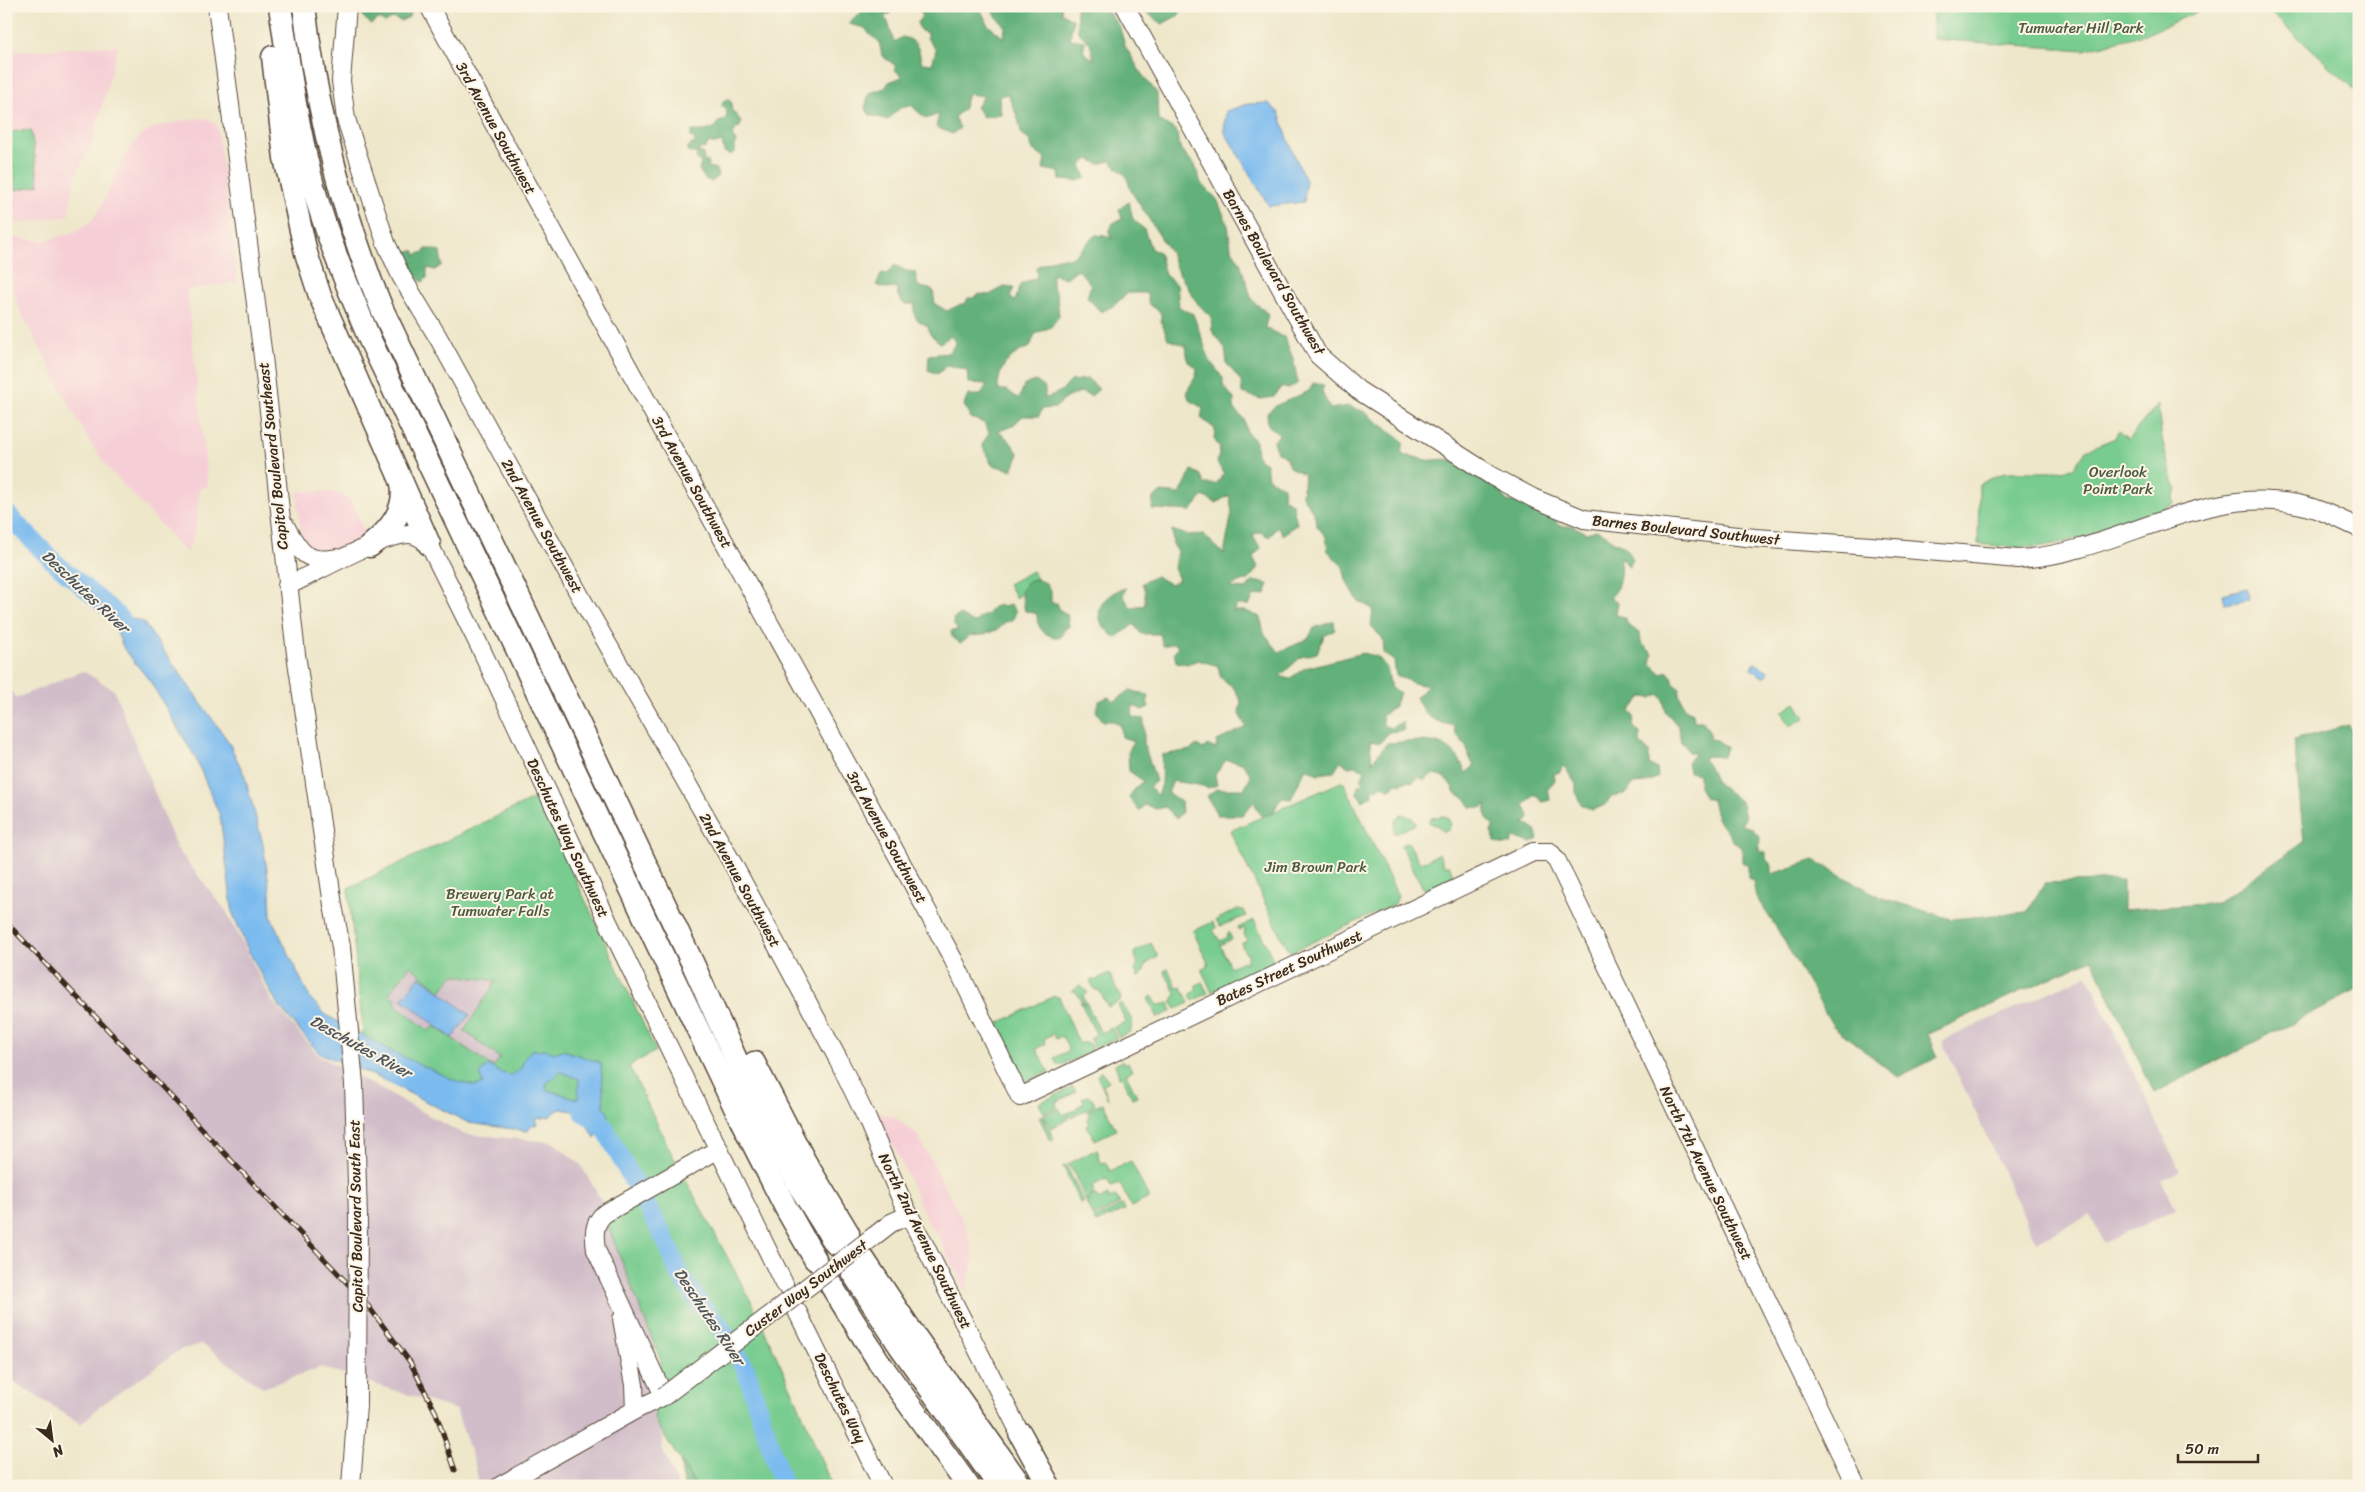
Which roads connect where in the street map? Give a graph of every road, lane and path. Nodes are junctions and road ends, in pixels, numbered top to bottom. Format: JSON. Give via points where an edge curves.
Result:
{"nodes":[{"id":1,"x":217,"y":6,"type":"edge"},
{"id":2,"x":270,"y":6,"type":"edge"},
{"id":3,"x":280,"y":6,"type":"edge"},
{"id":4,"x":304,"y":6,"type":"edge"},
{"id":5,"x":347,"y":6,"type":"edge"},
{"id":6,"x":429,"y":6,"type":"edge"},
{"id":7,"x":1125,"y":6,"type":"edge"},
{"id":8,"x":401,"y":477,"type":"junction"},
{"id":9,"x":280,"y":516,"type":"junction"},
{"id":10,"x":2359,"y":528,"type":"edge"},
{"id":11,"x":420,"y":539,"type":"junction"},
{"id":12,"x":361,"y":551,"type":"junction"},
{"id":13,"x":288,"y":586,"type":"junction"},
{"id":14,"x":1557,"y":861,"type":"joint"},
{"id":15,"x":333,"y":905,"type":"joint"},
{"id":16,"x":818,"y":1022,"type":"joint"},
{"id":17,"x":1020,"y":1097,"type":"joint"},
{"id":18,"x":719,"y":1149,"type":"junction"},
{"id":19,"x":909,"y":1216,"type":"junction"},
{"id":20,"x":841,"y":1238,"type":"dead end"},
{"id":21,"x":815,"y":1259,"type":"dead end"},
{"id":22,"x":784,"y":1284,"type":"dead end"},
{"id":23,"x":831,"y":1285,"type":"dead end"},
{"id":24,"x":620,"y":1304,"type":"junction"},
{"id":25,"x":797,"y":1311,"type":"dead end"},
{"id":26,"x":881,"y":1365,"type":"junction"},
{"id":27,"x":664,"y":1396,"type":"junction"},
{"id":28,"x":635,"y":1410,"type":"junction"},
{"id":29,"x":1020,"y":1433,"type":"joint"},
{"id":30,"x":352,"y":1486,"type":"edge"},
{"id":31,"x":500,"y":1486,"type":"edge"},
{"id":32,"x":883,"y":1486,"type":"edge"},
{"id":33,"x":952,"y":1486,"type":"edge"},
{"id":34,"x":968,"y":1486,"type":"edge"},
{"id":35,"x":999,"y":1486,"type":"edge"},
{"id":36,"x":1021,"y":1486,"type":"edge"},
{"id":37,"x":1049,"y":1486,"type":"edge"},
{"id":38,"x":1856,"y":1486,"type":"edge"}],
"edges":[{"from":1,"to":9,"type":"street","name":"Capitol Boulevard Southeast","via":[[264,366]]},
{"from":2,"to":8,"type":"highway","via":[[284,148],[306,253],[338,339]]},
{"from":3,"to":21,"type":"highway","via":[[294,100],[313,186],[338,264],[367,333],[740,1118]]},
{"from":4,"to":20,"type":"highway","via":[[324,130],[342,203],[396,343],[575,717],[598,749]]},
{"from":5,"to":16,"type":"street","name":"2nd Avenue Southwest","via":[[341,81],[346,118],[386,243],[401,276],[734,866]]},
{"from":6,"to":17,"type":"street","name":"3rd Avenue Southwest","via":[[953,959]]},
{"from":7,"to":10,"type":"street","name":"Barnes Boulevard Southwest","via":[[1318,355],[1358,390],[1492,476],[1584,520],[1755,538],[2018,559],[2080,550],[2195,510],[2243,500],[2292,503]]},
{"from":8,"to":11,"type":"highway"},
{"from":8,"to":12,"type":"highway","via":[[403,501],[392,526]]},
{"from":9,"to":12,"type":"street","via":[[295,544],[308,557],[326,561]]},
{"from":9,"to":13,"type":"street","name":"Capitol Boulevard Southeast"},
{"from":11,"to":12,"type":"street","via":[[388,538]]},
{"from":11,"to":18,"type":"street","name":"Deschutes Way Southwest","via":[[482,651],[604,915]]},
{"from":12,"to":13,"type":"street"},
{"from":13,"to":15,"type":"street","name":"Capitol Boulevard Southeast"},
{"from":14,"to":17,"type":"street","name":"Bates Street Southwest","via":[[1550,852],[1533,852]]},
{"from":14,"to":38,"type":"street","name":"North 7th Avenue Southwest"},
{"from":15,"to":30,"type":"street","name":"Capitol Boulevard South East","bridge":true,"via":[[341,947],[354,1084],[358,1228],[357,1405]]},
{"from":16,"to":19,"type":"street","name":"North 2nd Avenue Southwest","via":[[867,1119]]},
{"from":18,"to":22,"type":"street"},
{"from":18,"to":24,"type":"street","via":[[599,1218],[594,1237],[596,1250]]},
{"from":19,"to":27,"type":"street","name":"Custer Way Southwest","bridge":true,"via":[[891,1223]]},
{"from":19,"to":29,"type":"street","name":"North 2nd Avenue Southwest"},
{"from":23,"to":26,"type":"highway"},
{"from":24,"to":27,"type":"street"},
{"from":24,"to":28,"type":"street","via":[[634,1385]]},
{"from":25,"to":32,"type":"street","name":"Deschutes Way"},
{"from":26,"to":33,"type":"highway"},
{"from":26,"to":34,"type":"highway"},
{"from":27,"to":28,"type":"street","name":"Custer Way Southwest"},
{"from":28,"to":31,"type":"street","name":"Custer Way Southwest"},
{"from":29,"to":37,"type":"highway"},
{"from":35,"to":36,"type":"highway","via":[[900,1346],[857,1265],[914,1335]]}]}
